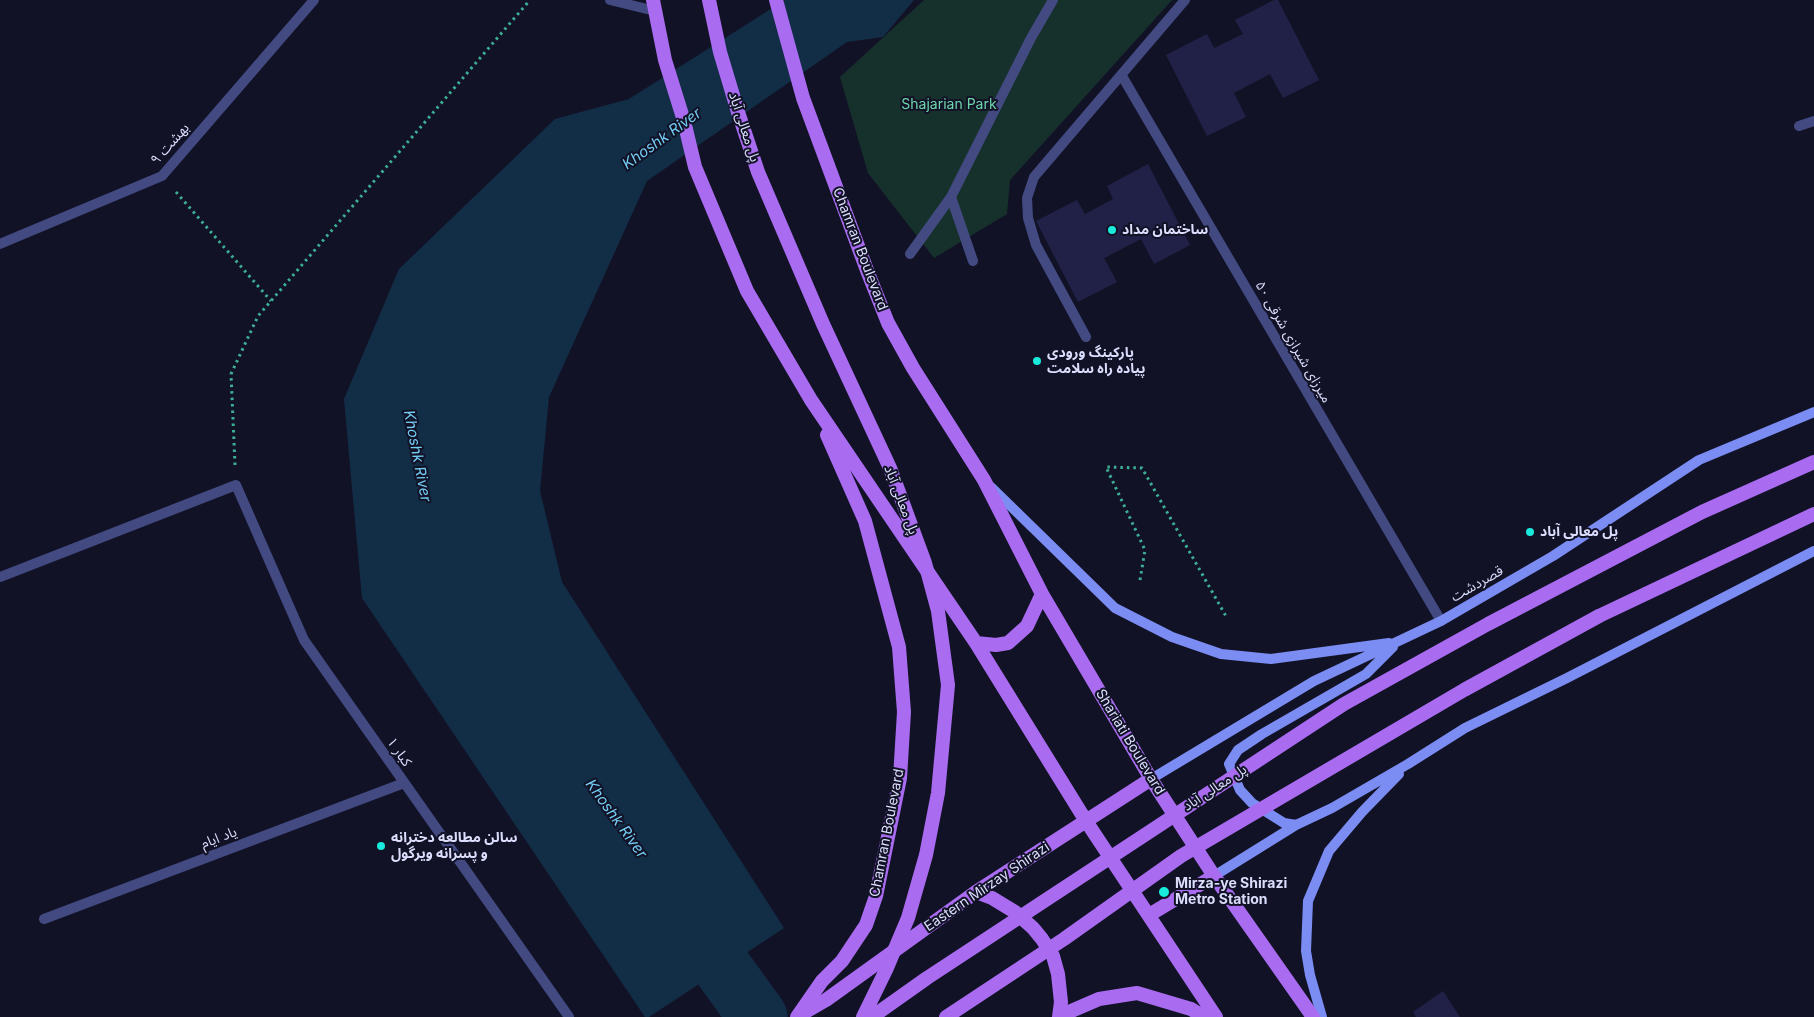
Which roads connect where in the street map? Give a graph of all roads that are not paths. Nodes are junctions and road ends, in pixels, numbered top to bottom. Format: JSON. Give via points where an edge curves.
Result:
{"nodes":[{"id":1,"x":314,"y":0,"type":"edge"},
{"id":2,"x":610,"y":0,"type":"edge"},
{"id":3,"x":709,"y":0,"type":"edge"},
{"id":4,"x":776,"y":0,"type":"edge"},
{"id":5,"x":1053,"y":0,"type":"edge"},
{"id":6,"x":1185,"y":0,"type":"edge"},
{"id":7,"x":654,"y":5,"type":"edge"},
{"id":8,"x":1122,"y":76,"type":"junction"},
{"id":9,"x":1814,"y":122,"type":"edge"},
{"id":10,"x":1799,"y":126,"type":"dead end"},
{"id":11,"x":950,"y":197,"type":"junction"},
{"id":12,"x":0,"y":244,"type":"edge"},
{"id":13,"x":910,"y":254,"type":"dead end"},
{"id":14,"x":973,"y":261,"type":"dead end"},
{"id":15,"x":1086,"y":337,"type":"dead end"},
{"id":16,"x":811,"y":400,"type":"junction"},
{"id":17,"x":1814,"y":412,"type":"edge"},
{"id":18,"x":1814,"y":462,"type":"edge"},
{"id":19,"x":984,"y":480,"type":"junction"},
{"id":20,"x":1814,"y":514,"type":"edge"},
{"id":21,"x":1814,"y":551,"type":"edge"},
{"id":22,"x":0,"y":576,"type":"edge"},
{"id":23,"x":1042,"y":594,"type":"junction"},
{"id":24,"x":1441,"y":621,"type":"junction"},
{"id":25,"x":1400,"y":641,"type":"junction"},
{"id":26,"x":976,"y":643,"type":"junction"},
{"id":27,"x":1408,"y":764,"type":"junction"},
{"id":28,"x":1151,"y":779,"type":"junction"},
{"id":29,"x":404,"y":783,"type":"junction"},
{"id":30,"x":1086,"y":820,"type":"junction"},
{"id":31,"x":1296,"y":825,"type":"junction"},
{"id":32,"x":1214,"y":876,"type":"junction"},
{"id":33,"x":976,"y":892,"type":"junction"},
{"id":34,"x":1149,"y":916,"type":"junction"},
{"id":35,"x":44,"y":918,"type":"dead end"},
{"id":36,"x":569,"y":1017,"type":"edge"},
{"id":37,"x":797,"y":1017,"type":"edge"},
{"id":38,"x":864,"y":1017,"type":"edge"},
{"id":39,"x":872,"y":1017,"type":"edge"},
{"id":40,"x":946,"y":1017,"type":"edge"},
{"id":41,"x":1061,"y":1017,"type":"edge"},
{"id":42,"x":1204,"y":1017,"type":"edge"},
{"id":43,"x":1216,"y":1017,"type":"edge"},
{"id":44,"x":1313,"y":1017,"type":"edge"},
{"id":45,"x":1322,"y":1017,"type":"edge"}],
"edges":[{"from":1,"to":12,"type":"street","name":"۹ بهشت","via":[[162,176]]},
{"from":2,"to":7,"type":"street"},
{"from":3,"to":38,"type":"main road","name":"پل معالی آباد","bridge":true,"via":[[720,52],[758,172],[823,324],[890,468],[925,563],[938,612],[948,685],[938,793],[926,855],[908,918]]},
{"from":4,"to":19,"type":"main road","name":"Chamran Boulevard","via":[[803,98],[888,323],[912,368]]},
{"from":5,"to":11,"type":"street"},
{"from":6,"to":8,"type":"street"},
{"from":7,"to":16,"type":"main road","name":"Chamran Boulevard","via":[[665,60],[695,167],[747,291]]},
{"from":8,"to":15,"type":"street","via":[[1034,177],[1027,198],[1028,218],[1036,245]]},
{"from":8,"to":24,"type":"street","name":"۵۰ میرزای شیرازی شرقی"},
{"from":9,"to":10,"type":"street"},
{"from":11,"to":13,"type":"street"},
{"from":11,"to":14,"type":"street"},
{"from":16,"to":26,"type":"main road","name":"Chamran Boulevard"},
{"from":16,"to":37,"type":"main road","name":"Chamran Boulevard","via":[[865,521],[899,647],[904,712],[900,778],[876,896],[866,925],[842,962],[822,982]]},
{"from":17,"to":24,"type":"main road","name":"قصردشت","via":[[1699,460],[1553,556]]},
{"from":18,"to":39,"type":"main road","name":"پل معالی آباد","bridge":true,"via":[[1702,512],[1344,704]]},
{"from":19,"to":23,"type":"main road","name":"Shariati Boulevard"},
{"from":19,"to":25,"type":"main road","via":[[1115,608],[1172,637],[1221,654],[1271,659]]},
{"from":20,"to":40,"type":"main road","bridge":true,"via":[[1599,616],[1464,690],[1181,856]]},
{"from":21,"to":27,"type":"main road","via":[[1464,728]]},
{"from":22,"to":29,"type":"street","name":"۱ کبار","via":[[236,485],[304,640]]},
{"from":23,"to":26,"type":"main road","via":[[1027,626],[1008,642],[996,645]]},
{"from":23,"to":28,"type":"main road","name":"Shariati Boulevard"},
{"from":24,"to":25,"type":"main road","name":"قصردشت"},
{"from":25,"to":28,"type":"main road","name":"قصردشت","via":[[1314,681]]},
{"from":25,"to":31,"type":"main road","via":[[1366,674],[1262,734],[1238,750],[1229,764],[1240,790],[1252,802],[1284,823]]},
{"from":26,"to":30,"type":"main road","name":"Chamran Boulevard"},
{"from":27,"to":31,"type":"main road"},
{"from":27,"to":45,"type":"main road","via":[[1329,851],[1308,901],[1306,951]]},
{"from":28,"to":30,"type":"main road","name":"Eastern Mirzay Shirazi"},
{"from":28,"to":32,"type":"main road","name":"Shariati Boulevard"},
{"from":29,"to":35,"type":"street","name":"یاد ایام"},
{"from":29,"to":36,"type":"street","name":"۱ کبار"},
{"from":30,"to":33,"type":"main road","name":"Eastern Mirzay Shirazi"},
{"from":30,"to":34,"type":"main road","name":"Chamran Boulevard"},
{"from":31,"to":32,"type":"main road"},
{"from":32,"to":34,"type":"main road"},
{"from":32,"to":44,"type":"main road","name":"Shariati Boulevard"},
{"from":33,"to":37,"type":"main road","name":"Eastern Mirzay Shirazi","via":[[826,1000]]},
{"from":33,"to":41,"type":"main road","via":[[1015,912],[1042,939],[1053,956],[1058,974]]},
{"from":34,"to":43,"type":"main road"},
{"from":41,"to":42,"type":"main road","via":[[1099,999],[1137,993],[1191,1009]]}]}
